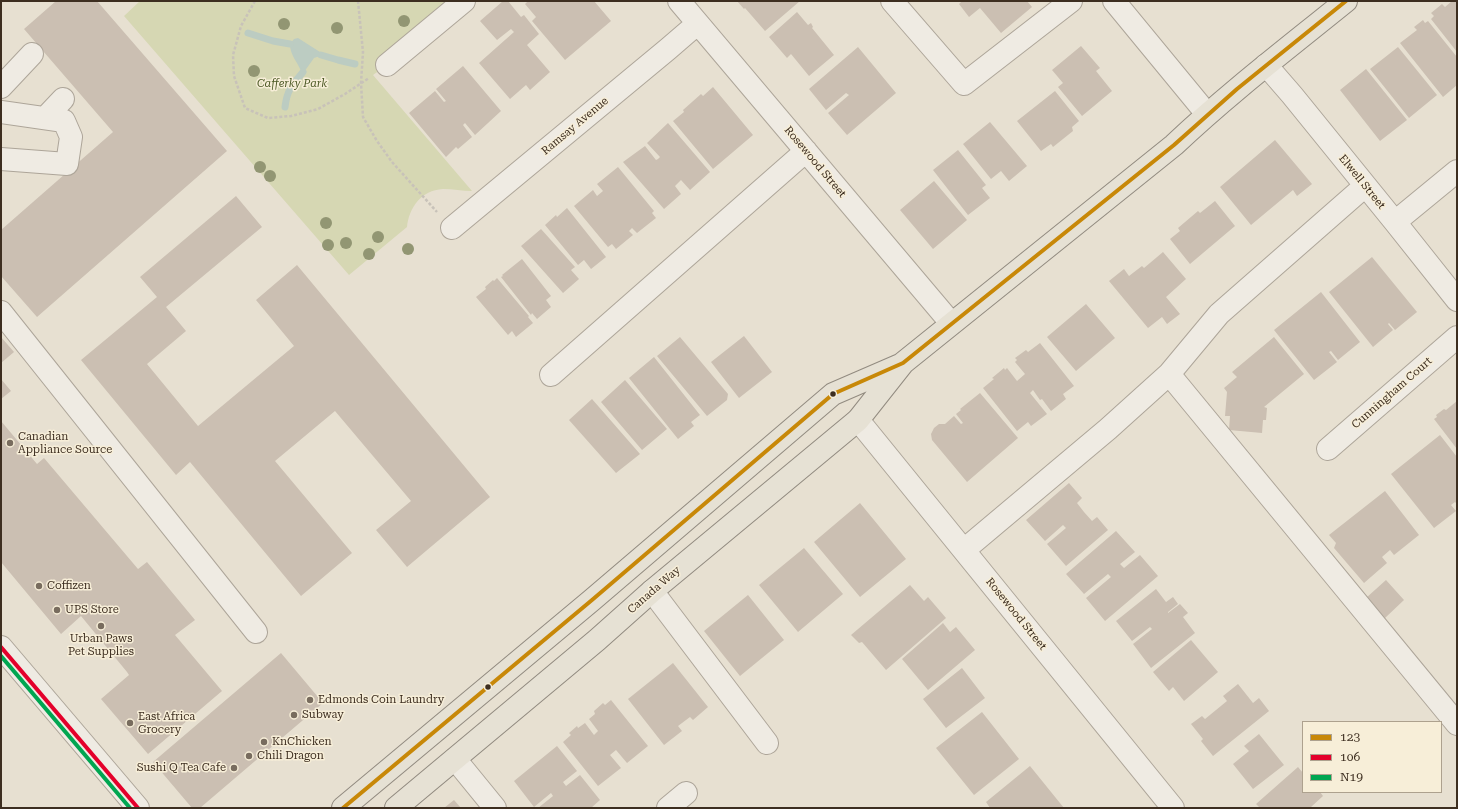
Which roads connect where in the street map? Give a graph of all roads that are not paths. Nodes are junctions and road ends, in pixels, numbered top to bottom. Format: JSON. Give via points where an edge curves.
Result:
{"nodes":[{"id":1,"x":464,"y":1,"type":"edge"},
{"id":2,"x":679,"y":1,"type":"edge"},
{"id":3,"x":892,"y":1,"type":"edge"},
{"id":4,"x":1071,"y":1,"type":"edge"},
{"id":5,"x":1114,"y":1,"type":"edge"},
{"id":6,"x":1346,"y":1,"type":"edge"},
{"id":7,"x":698,"y":24,"type":"junction"},
{"id":8,"x":32,"y":54,"type":"dead end"},
{"id":9,"x":387,"y":65,"type":"road end"},
{"id":10,"x":1266,"y":65,"type":"junction"},
{"id":11,"x":1,"y":87,"type":"edge"},
{"id":12,"x":63,"y":99,"type":"dead end"},
{"id":13,"x":1,"y":112,"type":"edge"},
{"id":14,"x":1207,"y":114,"type":"junction"},
{"id":15,"x":45,"y":118,"type":"junction"},
{"id":16,"x":806,"y":151,"type":"junction"},
{"id":17,"x":1,"y":159,"type":"edge"},
{"id":18,"x":1457,"y":172,"type":"edge"},
{"id":19,"x":1366,"y":186,"type":"junction"},
{"id":20,"x":1395,"y":222,"type":"junction"},
{"id":21,"x":452,"y":228,"type":"road end"},
{"id":22,"x":1457,"y":300,"type":"edge"},
{"id":23,"x":1,"y":312,"type":"edge"},
{"id":24,"x":951,"y":323,"type":"junction"},
{"id":25,"x":1457,"y":337,"type":"edge"},
{"id":26,"x":903,"y":363,"type":"junction"},
{"id":27,"x":1169,"y":374,"type":"junction"},
{"id":28,"x":551,"y":375,"type":"dead end"},
{"id":29,"x":858,"y":420,"type":"junction"},
{"id":30,"x":1328,"y":449,"type":"dead end"},
{"id":31,"x":964,"y":550,"type":"junction"},
{"id":32,"x":652,"y":591,"type":"junction"},
{"id":33,"x":256,"y":632,"type":"dead end"},
{"id":34,"x":1,"y":647,"type":"edge"},
{"id":35,"x":1457,"y":724,"type":"edge"},
{"id":36,"x":766,"y":743,"type":"dead end"},
{"id":37,"x":455,"y":759,"type":"junction"},
{"id":38,"x":686,"y":793,"type":"dead end"},
{"id":39,"x":138,"y":808,"type":"edge"},
{"id":40,"x":343,"y":808,"type":"edge"},
{"id":41,"x":396,"y":808,"type":"edge"},
{"id":42,"x":495,"y":808,"type":"edge"},
{"id":43,"x":668,"y":808,"type":"edge"},
{"id":44,"x":1173,"y":808,"type":"edge"}],
"edges":[{"from":1,"to":9,"type":"street"},
{"from":2,"to":7,"type":"street","name":"Rosewood Street"},
{"from":3,"to":4,"type":"street","via":[[964,84]]},
{"from":5,"to":14,"type":"street"},
{"from":6,"to":10,"type":"main road","name":"Canada Way"},
{"from":7,"to":16,"type":"street","name":"Rosewood Street"},
{"from":7,"to":21,"type":"street","name":"Ramsay Avenue"},
{"from":8,"to":11,"type":"street"},
{"from":10,"to":14,"type":"main road","name":"Canada Way"},
{"from":10,"to":19,"type":"street","name":"Elwell Street"},
{"from":12,"to":15,"type":"street"},
{"from":13,"to":15,"type":"street"},
{"from":14,"to":24,"type":"main road","name":"Canada Way","via":[[1174,145]]},
{"from":15,"to":17,"type":"street","via":[[64,121],[71,137],[67,164]]},
{"from":16,"to":24,"type":"street","name":"Rosewood Street"},
{"from":16,"to":28,"type":"street"},
{"from":18,"to":20,"type":"street"},
{"from":19,"to":20,"type":"street","name":"Elwell Street"},
{"from":19,"to":27,"type":"street","via":[[1219,314]]},
{"from":20,"to":22,"type":"street","name":"Elwell Street"},
{"from":23,"to":33,"type":"street"},
{"from":24,"to":26,"type":"main road","name":"Canada Way"},
{"from":25,"to":30,"type":"street","name":"Cunningham Court"},
{"from":26,"to":29,"type":"main road","name":"Canada Way"},
{"from":26,"to":40,"type":"main road","name":"Canada Way","via":[[833,394]]},
{"from":27,"to":31,"type":"street"},
{"from":27,"to":35,"type":"street"},
{"from":29,"to":31,"type":"street","name":"Rosewood Street"},
{"from":29,"to":32,"type":"main road","name":"Canada Way"},
{"from":31,"to":44,"type":"street","name":"Rosewood Street"},
{"from":32,"to":36,"type":"street"},
{"from":32,"to":37,"type":"main road","name":"Canada Way"},
{"from":34,"to":39,"type":"street"},
{"from":37,"to":41,"type":"main road","name":"Canada Way"},
{"from":37,"to":42,"type":"street"},
{"from":38,"to":43,"type":"street"}]}
